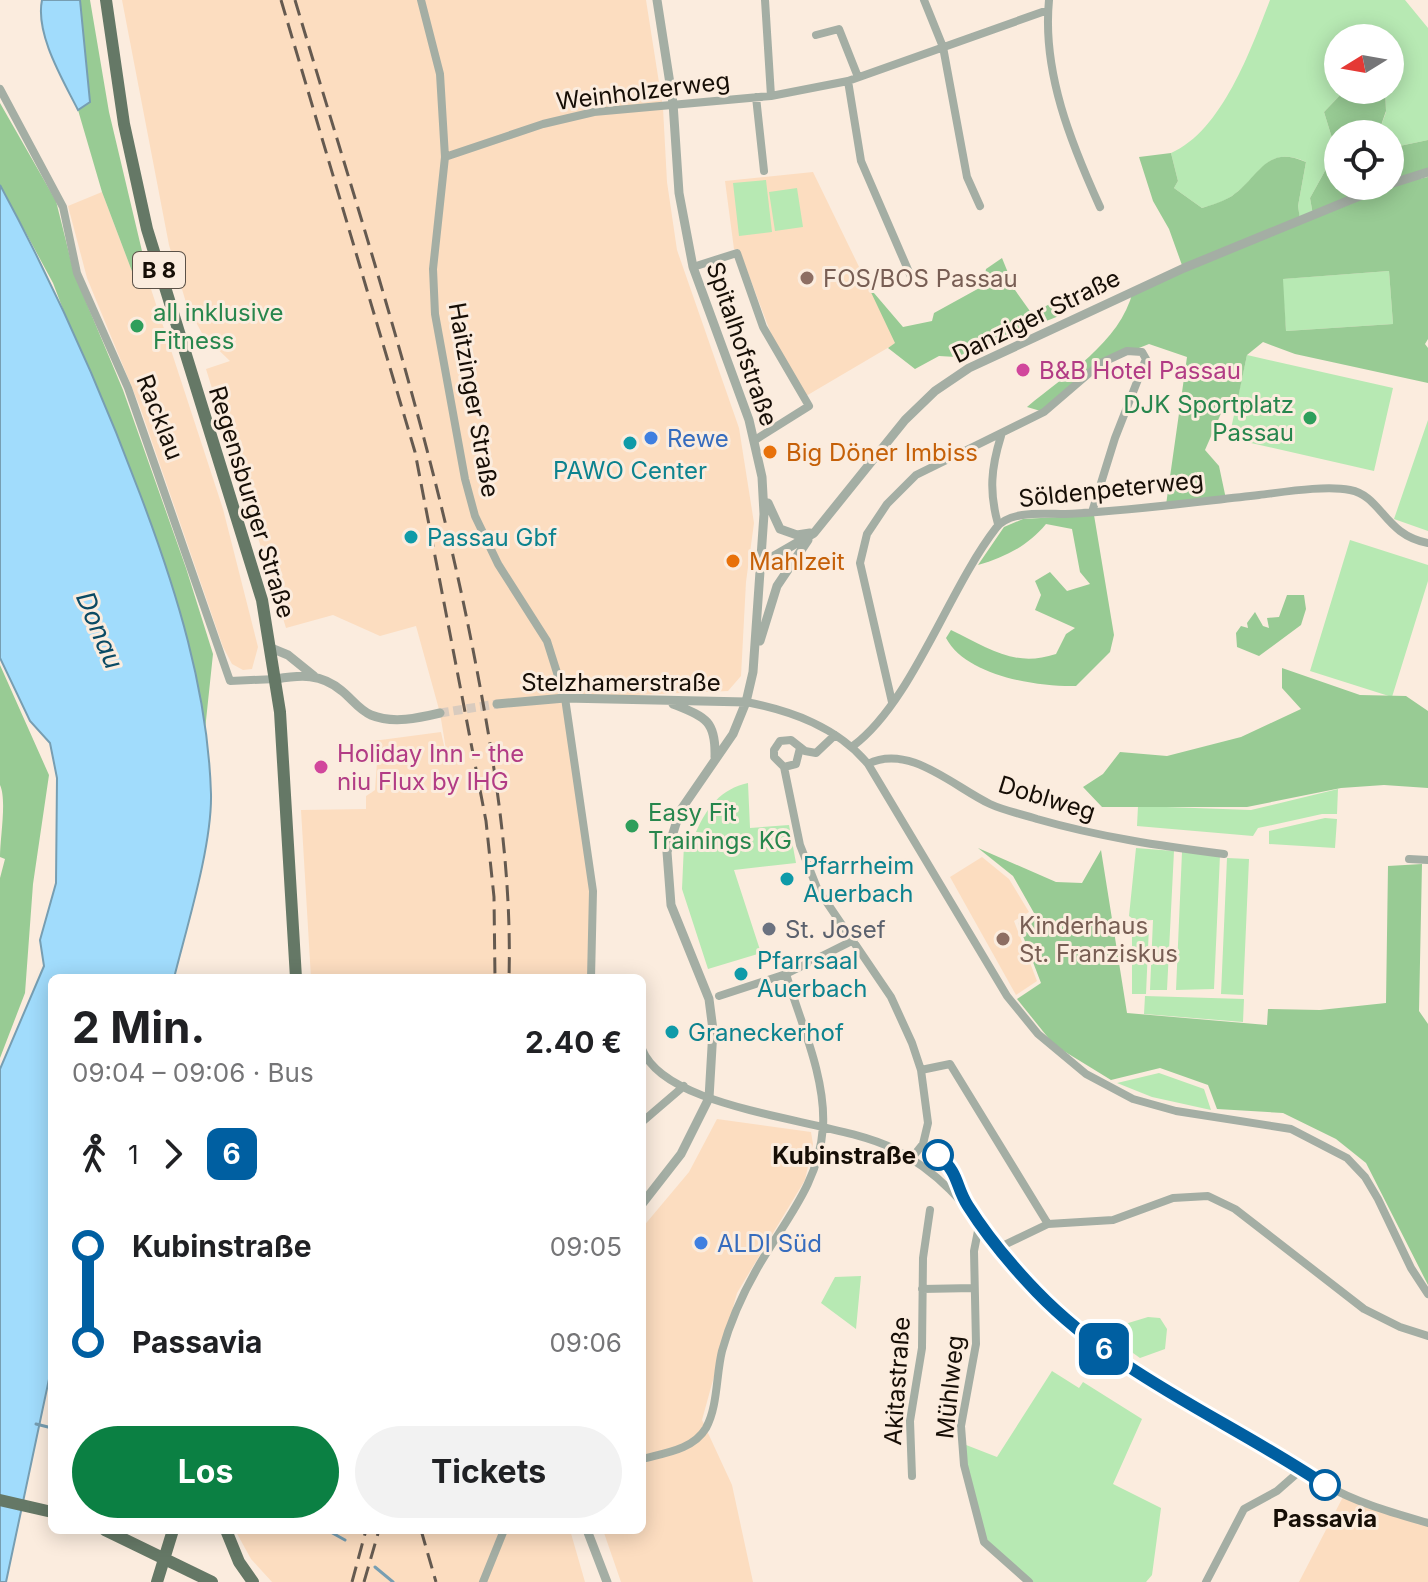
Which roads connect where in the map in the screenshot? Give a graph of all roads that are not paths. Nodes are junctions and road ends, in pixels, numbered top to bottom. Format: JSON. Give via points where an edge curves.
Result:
{"nodes":[{"id":1,"x":106,"y":0,"type":"edge"},
{"id":2,"x":421,"y":0,"type":"edge"},
{"id":3,"x":657,"y":0,"type":"edge"},
{"id":4,"x":765,"y":0,"type":"edge"},
{"id":5,"x":924,"y":0,"type":"edge"},
{"id":6,"x":1048,"y":5,"type":"edge"},
{"id":7,"x":816,"y":35,"type":"dead end"},
{"id":8,"x":943,"y":47,"type":"junction"},
{"id":9,"x":858,"y":77,"type":"junction"},
{"id":10,"x":848,"y":81,"type":"junction"},
{"id":11,"x":0,"y":89,"type":"edge"},
{"id":12,"x":771,"y":96,"type":"junction"},
{"id":13,"x":756,"y":97,"type":"junction"},
{"id":14,"x":673,"y":103,"type":"junction"},
{"id":15,"x":445,"y":157,"type":"junction"},
{"id":16,"x":764,"y":171,"type":"dead end"},
{"id":17,"x":1428,"y":172,"type":"edge"},
{"id":18,"x":1404,"y":180,"type":"edge"},
{"id":19,"x":1350,"y":200,"type":"edge"},
{"id":20,"x":980,"y":206,"type":"dead end"},
{"id":21,"x":1100,"y":207,"type":"dead end"},
{"id":22,"x":693,"y":267,"type":"junction"},
{"id":23,"x":912,"y":279,"type":"dead end"},
{"id":24,"x":1001,"y":436,"type":"junction"},
{"id":25,"x":755,"y":440,"type":"junction"},
{"id":26,"x":762,"y":477,"type":"junction"},
{"id":27,"x":1092,"y":512,"type":"junction"},
{"id":28,"x":998,"y":524,"type":"junction"},
{"id":29,"x":813,"y":533,"type":"junction"},
{"id":30,"x":1428,"y":543,"type":"edge"},
{"id":31,"x":762,"y":563,"type":"junction"},
{"id":32,"x":271,"y":648,"type":"junction"},
{"id":33,"x":753,"y":672,"type":"junction"},
{"id":34,"x":314,"y":676,"type":"junction"},
{"id":35,"x":276,"y":679,"type":"junction"},
{"id":36,"x":565,"y":698,"type":"junction"},
{"id":37,"x":666,"y":701,"type":"junction"},
{"id":38,"x":746,"y":702,"type":"junction"},
{"id":39,"x":892,"y":702,"type":"junction"},
{"id":40,"x":497,"y":704,"type":"tunnel mouth"},
{"id":41,"x":440,"y":713,"type":"tunnel mouth"},
{"id":42,"x":835,"y":735,"type":"junction"},
{"id":43,"x":853,"y":746,"type":"junction"},
{"id":44,"x":800,"y":747,"type":"junction"},
{"id":45,"x":715,"y":761,"type":"junction"},
{"id":46,"x":868,"y":764,"type":"junction"},
{"id":47,"x":784,"y":767,"type":"junction"},
{"id":48,"x":1224,"y":854,"type":"dead end"},
{"id":49,"x":1409,"y":859,"type":"dead end"},
{"id":50,"x":1428,"y":860,"type":"edge"},
{"id":51,"x":854,"y":940,"type":"junction"},
{"id":52,"x":296,"y":974,"type":"edge"},
{"id":53,"x":591,"y":974,"type":"edge"},
{"id":54,"x":786,"y":974,"type":"junction"},
{"id":55,"x":719,"y":996,"type":"dead end"},
{"id":56,"x":646,"y":1057,"type":"edge"},
{"id":57,"x":921,"y":1070,"type":"junction"},
{"id":58,"x":684,"y":1086,"type":"junction"},
{"id":59,"x":709,"y":1098,"type":"junction"},
{"id":60,"x":646,"y":1119,"type":"edge"},
{"id":61,"x":824,"y":1124,"type":"junction"},
{"id":62,"x":911,"y":1159,"type":"junction"},
{"id":63,"x":646,"y":1199,"type":"edge"},
{"id":64,"x":930,"y":1210,"type":"dead end"},
{"id":65,"x":980,"y":1221,"type":"junction"},
{"id":66,"x":1048,"y":1224,"type":"junction"},
{"id":67,"x":1000,"y":1247,"type":"junction"},
{"id":68,"x":974,"y":1288,"type":"junction"},
{"id":69,"x":922,"y":1289,"type":"junction"},
{"id":70,"x":1428,"y":1294,"type":"edge"},
{"id":71,"x":1428,"y":1336,"type":"edge"},
{"id":72,"x":646,"y":1458,"type":"edge"},
{"id":73,"x":1302,"y":1469,"type":"junction"},
{"id":74,"x":912,"y":1476,"type":"dead end"},
{"id":75,"x":0,"y":1500,"type":"edge"},
{"id":76,"x":48,"y":1511,"type":"edge"},
{"id":77,"x":1428,"y":1523,"type":"edge"},
{"id":78,"x":116,"y":1534,"type":"edge"},
{"id":79,"x":125,"y":1534,"type":"edge"},
{"id":80,"x":172,"y":1534,"type":"edge"},
{"id":81,"x":228,"y":1534,"type":"edge"},
{"id":82,"x":502,"y":1534,"type":"edge"},
{"id":83,"x":589,"y":1534,"type":"edge"},
{"id":84,"x":135,"y":1541,"type":"junction"},
{"id":85,"x":157,"y":1582,"type":"edge"},
{"id":86,"x":212,"y":1582,"type":"edge"},
{"id":87,"x":253,"y":1582,"type":"edge"},
{"id":88,"x":483,"y":1582,"type":"edge"},
{"id":89,"x":607,"y":1582,"type":"edge"},
{"id":90,"x":1029,"y":1582,"type":"edge"},
{"id":91,"x":1206,"y":1582,"type":"edge"}],
"edges":[{"from":1,"to":32,"type":"main road","name":"Regensburger Straße","number":"B 8","via":[[124,124],[147,229],[248,549]]},
{"from":2,"to":15,"type":"street","name":"Haitzinger Straße","via":[[440,74]]},
{"from":3,"to":14,"type":"street","name":"Spitalhofstraße"},
{"from":4,"to":12,"type":"street"},
{"from":5,"to":8,"type":"street"},
{"from":6,"to":8,"type":"street","name":"Weinholzerweg"},
{"from":6,"to":21,"type":"street","via":[[1065,130]]},
{"from":7,"to":9,"type":"street","via":[[839,29]]},
{"from":8,"to":9,"type":"street","name":"Weinholzerweg"},
{"from":8,"to":20,"type":"street","via":[[967,177]]},
{"from":9,"to":10,"type":"street","name":"Weinholzerweg"},
{"from":10,"to":12,"type":"street","name":"Weinholzerweg"},
{"from":10,"to":23,"type":"street","via":[[861,161]]},
{"from":11,"to":35,"type":"street","name":"Racklau","via":[[63,207],[77,273],[128,388],[230,681]]},
{"from":12,"to":13,"type":"street","name":"Weinholzerweg"},
{"from":13,"to":14,"type":"street","name":"Weinholzerweg"},
{"from":13,"to":16,"type":"street","name":"Weinholzerweg"},
{"from":14,"to":15,"type":"street","name":"Weinholzerweg","via":[[594,112]]},
{"from":14,"to":22,"type":"street","name":"Spitalhofstraße","via":[[679,193]]},
{"from":15,"to":36,"type":"street","name":"Haitzinger Straße","via":[[433,269],[435,314],[465,479],[488,544],[547,641]]},
{"from":17,"to":18,"type":"street"},
{"from":19,"to":29,"type":"street","name":"Danziger Straße","via":[[1184,268],[969,368],[905,420]]},
{"from":22,"to":25,"type":"street","name":"Spitalhofstraße"},
{"from":22,"to":25,"type":"street","via":[[737,253],[763,327],[809,406]]},
{"from":24,"to":27,"type":"street","via":[[1044,412],[1101,363],[1127,351],[1142,352],[1146,359]]},
{"from":24,"to":28,"type":"street","via":[[991,469]]},
{"from":24,"to":39,"type":"street","via":[[916,475],[867,534],[860,563]]},
{"from":25,"to":26,"type":"street","name":"Spitalhofstraße"},
{"from":26,"to":29,"type":"street","via":[[770,513],[780,529]]},
{"from":26,"to":31,"type":"street","name":"Spitalhofstraße"},
{"from":27,"to":28,"type":"street","name":"Söldenpeterweg","via":[[1019,515]]},
{"from":27,"to":30,"type":"street","name":"Söldenpeterweg","via":[[1351,490],[1370,499],[1411,540]]},
{"from":28,"to":39,"type":"street","name":"Söldenpeterweg","via":[[957,584]]},
{"from":29,"to":31,"type":"street","name":"Danziger Straße"},
{"from":29,"to":33,"type":"street","via":[[777,586]]},
{"from":31,"to":33,"type":"street","name":"Spitalhofstraße"},
{"from":32,"to":34,"type":"street"},
{"from":32,"to":35,"type":"main road","name":"Regensburger Straße","number":"B 8"},
{"from":33,"to":38,"type":"street","name":"Spitalhofstraße"},
{"from":34,"to":35,"type":"street"},
{"from":34,"to":41,"type":"street","via":[[383,719]]},
{"from":35,"to":52,"type":"main road","name":"Regensburger Straße","number":"B 8"},
{"from":36,"to":37,"type":"street","name":"Stelzhamerstraße"},
{"from":36,"to":40,"type":"street","name":"Stelzhamerstraße"},
{"from":36,"to":53,"type":"street","name":"Haitzinger Straße","via":[[593,891]]},
{"from":37,"to":38,"type":"street","name":"Stelzhamerstraße"},
{"from":37,"to":45,"type":"street","via":[[706,719],[716,736]]},
{"from":38,"to":42,"type":"street","via":[[797,715]]},
{"from":38,"to":45,"type":"street","name":"Spitalhofstraße"},
{"from":39,"to":43,"type":"street","name":"Söldenpeterweg","via":[[869,734]]},
{"from":42,"to":43,"type":"street"},
{"from":42,"to":44,"type":"street","via":[[816,753]]},
{"from":43,"to":46,"type":"street"},
{"from":44,"to":47,"type":"street","via":[[796,764]]},
{"from":44,"to":47,"type":"street","via":[[786,739],[776,745],[774,757]]},
{"from":45,"to":59,"type":"street","name":"Spitalhofstraße","via":[[680,811],[666,871],[671,905],[709,999]]},
{"from":46,"to":48,"type":"street","name":"Doblweg","via":[[883,757],[904,760],[992,805],[1065,827],[1133,844]]},
{"from":46,"to":70,"type":"street","via":[[1007,996],[1038,1034],[1086,1074],[1133,1099],[1291,1129],[1347,1158],[1365,1177]]},
{"from":47,"to":51,"type":"street","via":[[806,865],[835,919]]},
{"from":49,"to":50,"type":"street"},
{"from":51,"to":54,"type":"street"},
{"from":51,"to":57,"type":"street","via":[[891,997]]},
{"from":54,"to":55,"type":"street"},
{"from":54,"to":61,"type":"street","via":[[818,1083]]},
{"from":56,"to":58,"type":"street","via":[[653,1070]]},
{"from":57,"to":62,"type":"street","via":[[928,1123],[923,1144]]},
{"from":57,"to":66,"type":"street","via":[[950,1064]]},
{"from":58,"to":59,"type":"street"},
{"from":58,"to":60,"type":"street"},
{"from":59,"to":61,"type":"street","via":[[726,1106]]},
{"from":59,"to":63,"type":"street","via":[[681,1154]]},
{"from":61,"to":62,"type":"street"},
{"from":61,"to":72,"type":"street","via":[[818,1165],[804,1196],[759,1265],[734,1317],[706,1428],[679,1449]]},
{"from":62,"to":65,"type":"street","via":[[944,1182]]},
{"from":64,"to":69,"type":"street","name":"Akitastraße"},
{"from":65,"to":67,"type":"street"},
{"from":65,"to":68,"type":"street","name":"Mühlweg"},
{"from":66,"to":67,"type":"street"},
{"from":66,"to":71,"type":"street","via":[[1113,1220],[1173,1198],[1208,1196],[1235,1209],[1364,1309]]},
{"from":67,"to":73,"type":"street","via":[[1037,1292],[1108,1352]]},
{"from":68,"to":69,"type":"street","name":"Akitastraße"},
{"from":68,"to":90,"type":"street","name":"Mühlweg","via":[[976,1344],[961,1426],[968,1489],[984,1542]]},
{"from":69,"to":74,"type":"street","name":"Akitastraße","via":[[922,1348],[910,1421]]},
{"from":73,"to":77,"type":"street","via":[[1326,1486]]},
{"from":73,"to":91,"type":"street","via":[[1244,1509]]},
{"from":75,"to":76,"type":"main road"},
{"from":78,"to":84,"type":"main road"},
{"from":79,"to":84,"type":"main road"},
{"from":80,"to":85,"type":"main road"},
{"from":81,"to":87,"type":"main road"},
{"from":82,"to":88,"type":"street"},
{"from":83,"to":89,"type":"street"},
{"from":84,"to":86,"type":"main road"}]}
